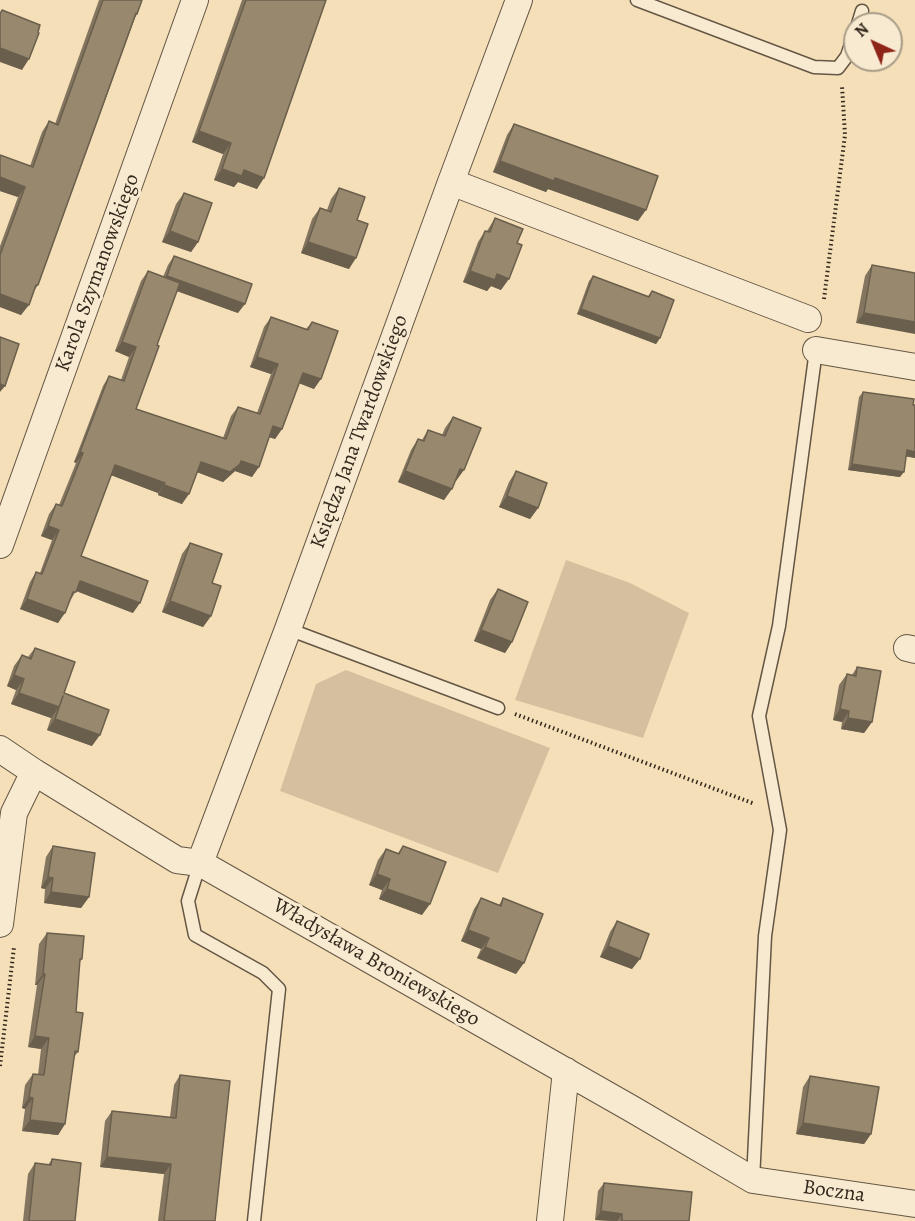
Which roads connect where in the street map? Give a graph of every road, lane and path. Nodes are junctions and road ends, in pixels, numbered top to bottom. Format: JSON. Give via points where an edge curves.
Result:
{"nodes":[{"id":1,"x":195,"y":0,"type":"edge"},
{"id":2,"x":519,"y":0,"type":"edge"},
{"id":3,"x":637,"y":0,"type":"edge"},
{"id":4,"x":843,"y":60,"type":"edge"},
{"id":5,"x":838,"y":68,"type":"junction"},
{"id":6,"x":451,"y":182,"type":"junction"},
{"id":7,"x":816,"y":311,"type":"joint"},
{"id":8,"x":816,"y":350,"type":"joint"},
{"id":9,"x":915,"y":367,"type":"edge"},
{"id":10,"x":0,"y":545,"type":"edge"},
{"id":11,"x":288,"y":629,"type":"junction"},
{"id":12,"x":498,"y":708,"type":"joint"},
{"id":13,"x":0,"y":749,"type":"edge"},
{"id":14,"x":34,"y":772,"type":"junction"},
{"id":15,"x":777,"y":812,"type":"junction"},
{"id":16,"x":200,"y":863,"type":"junction"},
{"id":17,"x":0,"y":924,"type":"edge"},
{"id":18,"x":566,"y":1071,"type":"junction"},
{"id":19,"x":753,"y":1180,"type":"junction"},
{"id":20,"x":915,"y":1204,"type":"edge"},
{"id":21,"x":254,"y":1221,"type":"edge"},
{"id":22,"x":550,"y":1221,"type":"edge"}],
"edges":[{"from":1,"to":10,"type":"street","name":"Karola Szymanowskiego"},
{"from":2,"to":6,"type":"street","name":"Księdza Jana Twardowskiego"},
{"from":3,"to":5,"type":"lane","via":[[814,68]]},
{"from":4,"to":5,"type":"lane"},
{"from":5,"to":7,"type":"path","via":[[845,135]]},
{"from":6,"to":7,"type":"street"},
{"from":6,"to":11,"type":"street","name":"Księdza Jana Twardowskiego"},
{"from":8,"to":9,"type":"street"},
{"from":8,"to":15,"type":"lane","via":[[779,626],[759,716]]},
{"from":11,"to":12,"type":"lane"},
{"from":11,"to":16,"type":"street","name":"Księdza Jana Twardowskiego"},
{"from":12,"to":15,"type":"path"},
{"from":13,"to":14,"type":"street","name":"Władysława Broniewskiego"},
{"from":14,"to":16,"type":"street","name":"Władysława Broniewskiego","via":[[177,860]]},
{"from":14,"to":17,"type":"street","via":[[14,813]]},
{"from":15,"to":19,"type":"lane","via":[[780,830],[765,936]]},
{"from":16,"to":18,"type":"street","name":"Władysława Broniewskiego"},
{"from":16,"to":21,"type":"lane","via":[[188,901],[195,934],[263,973],[279,989]]},
{"from":18,"to":19,"type":"street","name":"Władysława Broniewskiego"},
{"from":18,"to":22,"type":"street"},
{"from":19,"to":20,"type":"street","name":"Boczna"}]}
